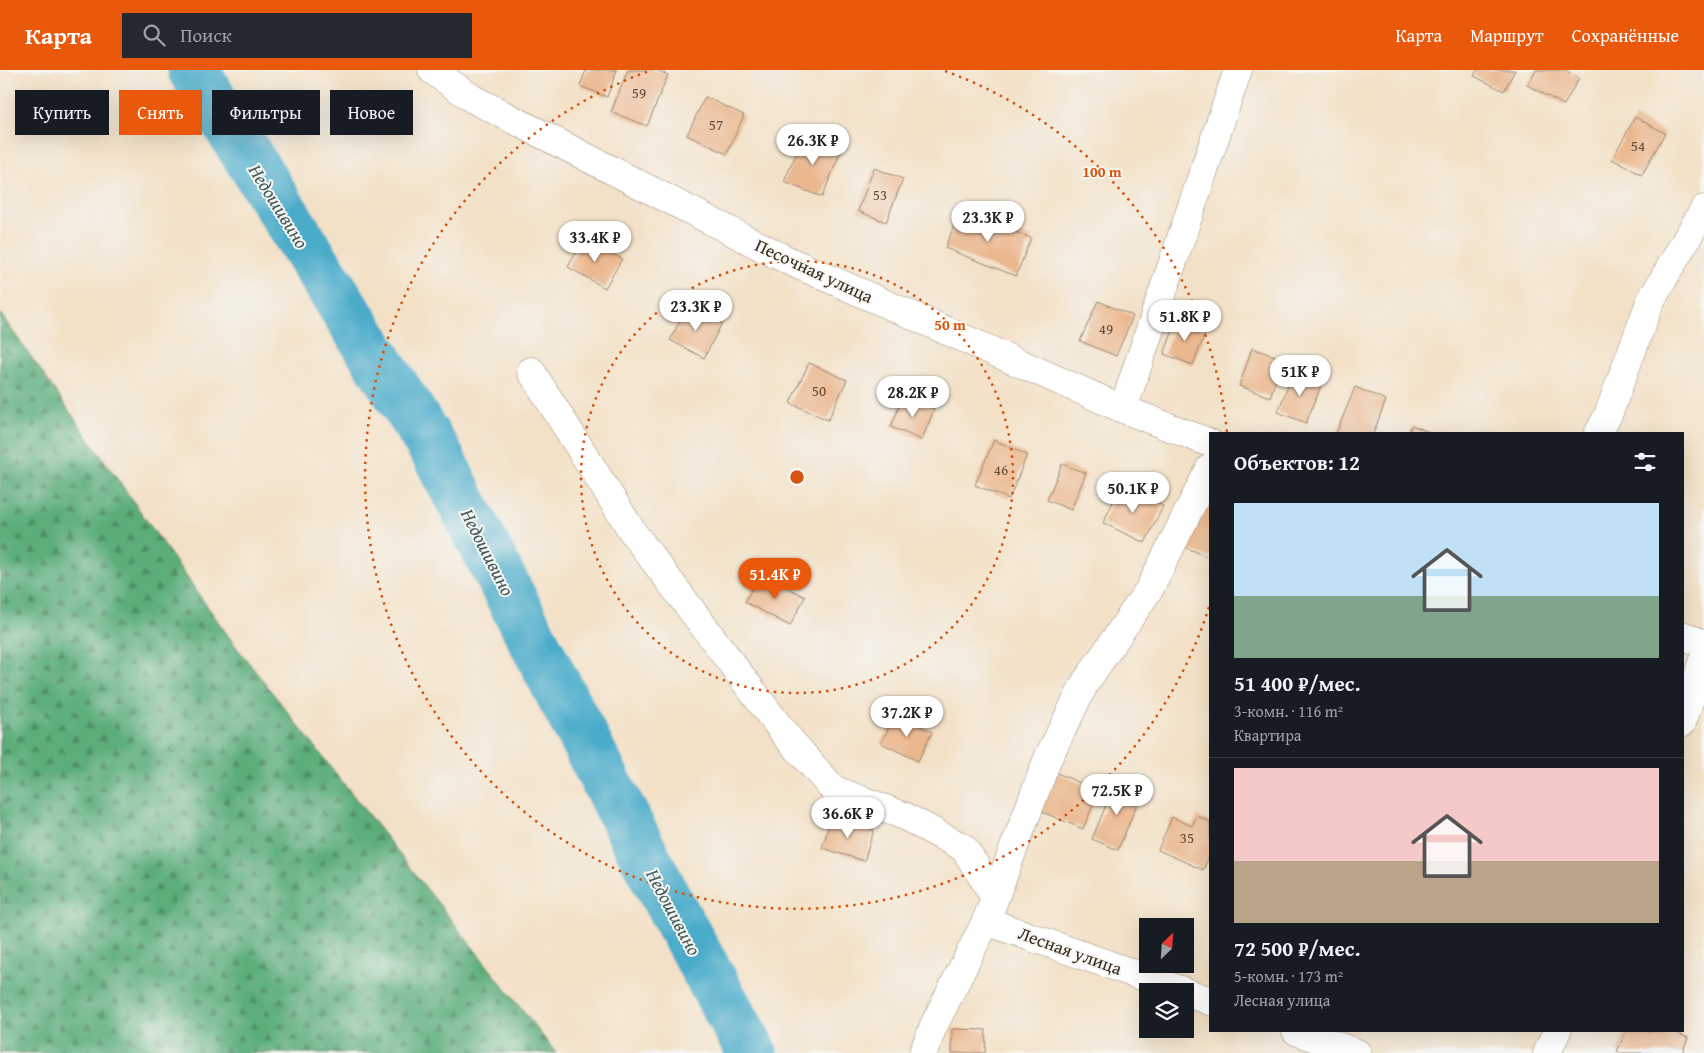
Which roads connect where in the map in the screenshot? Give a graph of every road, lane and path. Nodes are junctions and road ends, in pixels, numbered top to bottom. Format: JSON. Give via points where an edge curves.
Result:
{"nodes":[{"id":1,"x":432,"y":70,"type":"edge"},
{"id":2,"x":1238,"y":70,"type":"edge"},
{"id":3,"x":1704,"y":210,"type":"edge"},
{"id":4,"x":531,"y":371,"type":"dead end"},
{"id":5,"x":1124,"y":409,"type":"junction"},
{"id":6,"x":1599,"y":432,"type":"edge"},
{"id":7,"x":1209,"y":443,"type":"edge"},
{"id":8,"x":1209,"y":470,"type":"edge"},
{"id":9,"x":1684,"y":636,"type":"edge"},
{"id":10,"x":1704,"y":644,"type":"edge"},
{"id":11,"x":1704,"y":657,"type":"edge"},
{"id":12,"x":1684,"y":717,"type":"edge"},
{"id":13,"x":991,"y":909,"type":"junction"},
{"id":14,"x":1163,"y":983,"type":"edge"},
{"id":15,"x":1194,"y":995,"type":"edge"},
{"id":16,"x":1209,"y":1001,"type":"edge"},
{"id":17,"x":1299,"y":1032,"type":"edge"},
{"id":18,"x":1557,"y":1032,"type":"edge"},
{"id":19,"x":923,"y":1053,"type":"edge"},
{"id":20,"x":1357,"y":1053,"type":"edge"},
{"id":21,"x":1547,"y":1053,"type":"edge"}],
"edges":[{"from":1,"to":5,"type":"street","name":"Песочная улица","via":[[473,99],[787,260]]},
{"from":2,"to":5,"type":"street"},
{"from":3,"to":6,"type":"street","via":[[1650,302]]},
{"from":4,"to":13,"type":"street","via":[[634,534],[790,740],[833,789],[904,816],[964,848]]},
{"from":5,"to":7,"type":"street","name":"Песочная улица"},
{"from":8,"to":13,"type":"street","via":[[1150,588],[1085,683],[1048,758]]},
{"from":9,"to":10,"type":"street"},
{"from":11,"to":12,"type":"street"},
{"from":13,"to":14,"type":"street","name":"Лесная улица"},
{"from":13,"to":19,"type":"street"},
{"from":15,"to":16,"type":"street","name":"Лесная улица"},
{"from":17,"to":20,"type":"street"},
{"from":18,"to":21,"type":"street"}]}
